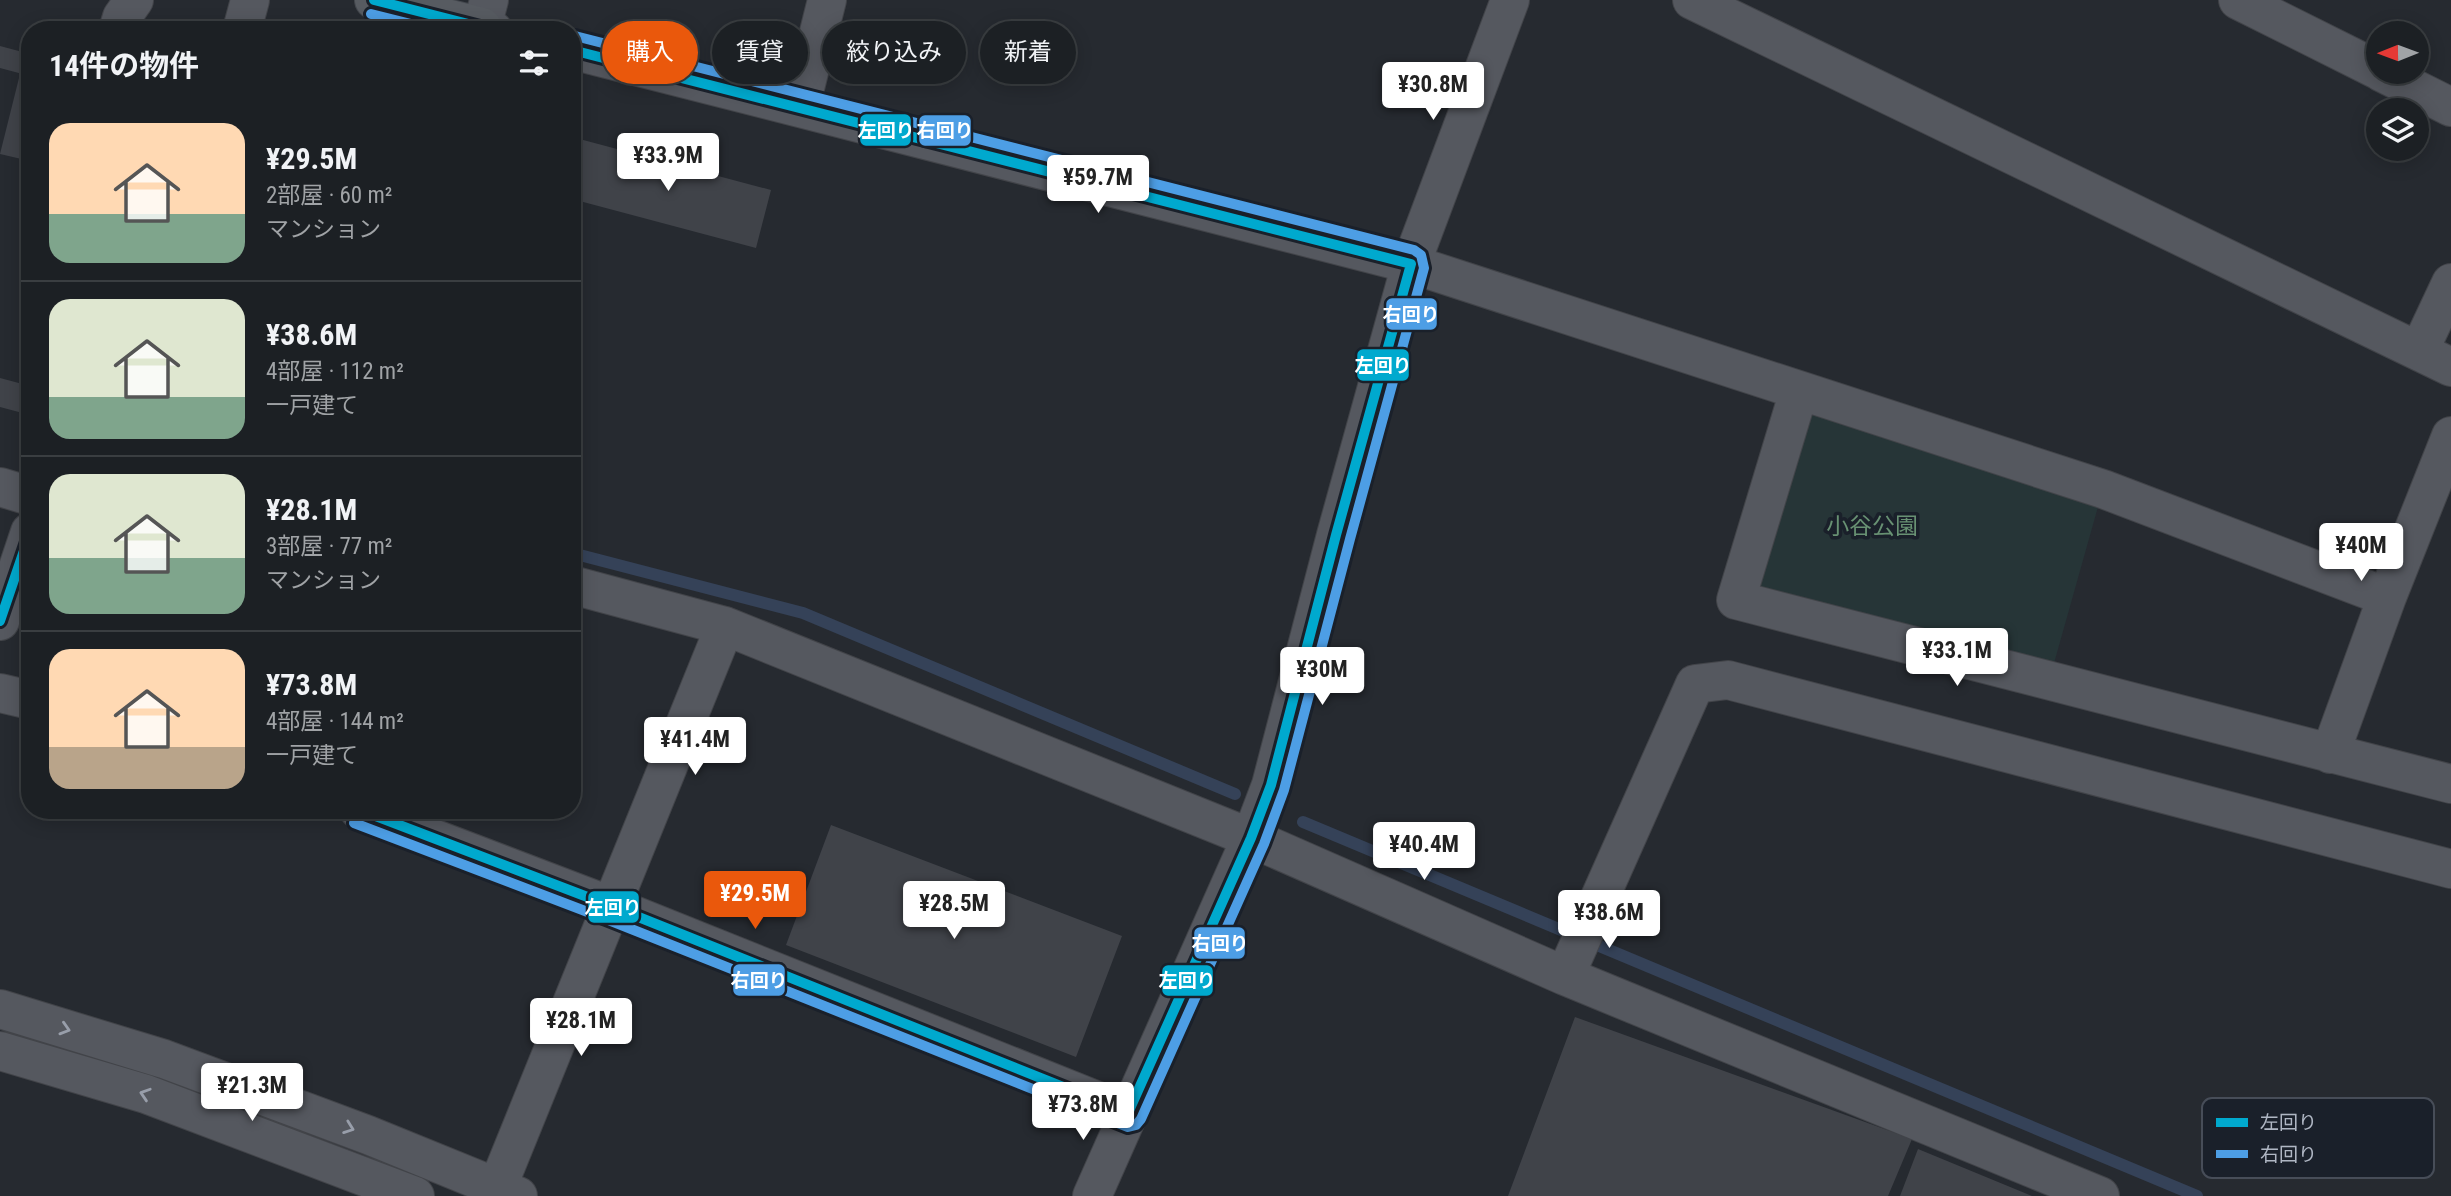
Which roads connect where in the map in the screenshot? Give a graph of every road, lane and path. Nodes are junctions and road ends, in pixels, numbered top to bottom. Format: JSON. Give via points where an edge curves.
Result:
{"nodes":[{"id":1,"x":134,"y":0,"type":"edge"},
{"id":2,"x":250,"y":0,"type":"edge"},
{"id":3,"x":374,"y":0,"type":"edge"},
{"id":4,"x":827,"y":0,"type":"edge"},
{"id":5,"x":1510,"y":0,"type":"edge"},
{"id":6,"x":1692,"y":0,"type":"edge"},
{"id":7,"x":2238,"y":0,"type":"edge"},
{"id":8,"x":488,"y":19,"type":"edge"},
{"id":9,"x":121,"y":21,"type":"edge"},
{"id":10,"x":244,"y":21,"type":"edge"},
{"id":11,"x":581,"y":52,"type":"edge"},
{"id":12,"x":2366,"y":64,"type":"edge"},
{"id":13,"x":2406,"y":84,"type":"edge"},
{"id":14,"x":2451,"y":107,"type":"edge"},
{"id":15,"x":800,"y":108,"type":"junction"},
{"id":16,"x":1411,"y":264,"type":"junction"},
{"id":17,"x":2451,"y":283,"type":"edge"},
{"id":18,"x":2435,"y":359,"type":"edge"},
{"id":19,"x":1799,"y":391,"type":"junction"},
{"id":20,"x":2451,"y":436,"type":"edge"},
{"id":21,"x":0,"y":487,"type":"edge"},
{"id":22,"x":21,"y":493,"type":"edge"},
{"id":23,"x":21,"y":579,"type":"edge"},
{"id":24,"x":581,"y":587,"type":"edge"},
{"id":25,"x":2387,"y":597,"type":"junction"},
{"id":26,"x":0,"y":621,"type":"edge"},
{"id":27,"x":725,"y":626,"type":"junction"},
{"id":28,"x":0,"y":693,"type":"edge"},
{"id":29,"x":21,"y":698,"type":"edge"},
{"id":30,"x":2330,"y":754,"type":"junction"},
{"id":31,"x":2451,"y":785,"type":"edge"},
{"id":32,"x":383,"y":819,"type":"edge"},
{"id":33,"x":1251,"y":838,"type":"junction"},
{"id":34,"x":2451,"y":869,"type":"edge"},
{"id":35,"x":611,"y":906,"type":"junction"},
{"id":36,"x":1576,"y":951,"type":"junction"},
{"id":37,"x":0,"y":1009,"type":"edge"},
{"id":38,"x":0,"y":1051,"type":"edge"},
{"id":39,"x":1128,"y":1112,"type":"junction"},
{"id":40,"x":507,"y":1192,"type":"edge"},
{"id":41,"x":415,"y":1196,"type":"edge"},
{"id":42,"x":1092,"y":1196,"type":"edge"},
{"id":43,"x":2100,"y":1196,"type":"edge"}],
"edges":[{"from":1,"to":9,"type":"street"},
{"from":2,"to":10,"type":"street"},
{"from":3,"to":8,"type":"main road"},
{"from":4,"to":15,"type":"street"},
{"from":5,"to":16,"type":"street"},
{"from":6,"to":18,"type":"street"},
{"from":7,"to":12,"type":"street"},
{"from":11,"to":15,"type":"street"},
{"from":13,"to":14,"type":"street"},
{"from":15,"to":16,"type":"street"},
{"from":16,"to":19,"type":"street"},
{"from":16,"to":33,"type":"street","via":[[1270,785]]},
{"from":17,"to":18,"type":"street"},
{"from":19,"to":25,"type":"street","via":[[2103,489]]},
{"from":19,"to":30,"type":"street","via":[[1736,600]]},
{"from":20,"to":25,"type":"street"},
{"from":21,"to":22,"type":"street"},
{"from":23,"to":26,"type":"street"},
{"from":24,"to":27,"type":"street"},
{"from":25,"to":30,"type":"street"},
{"from":27,"to":33,"type":"street"},
{"from":27,"to":35,"type":"street"},
{"from":28,"to":29,"type":"street"},
{"from":30,"to":31,"type":"street"},
{"from":32,"to":35,"type":"street"},
{"from":33,"to":36,"type":"street"},
{"from":33,"to":39,"type":"street"},
{"from":34,"to":36,"type":"street","via":[[1728,680],[1695,684]]},
{"from":35,"to":39,"type":"street"},
{"from":35,"to":40,"type":"street"},
{"from":36,"to":43,"type":"street"},
{"from":37,"to":40,"type":"street","one_way":true,"via":[[164,1059]]},
{"from":41,"to":38,"type":"street","one_way":true,"via":[[146,1094]]},
{"from":39,"to":42,"type":"street"}]}
